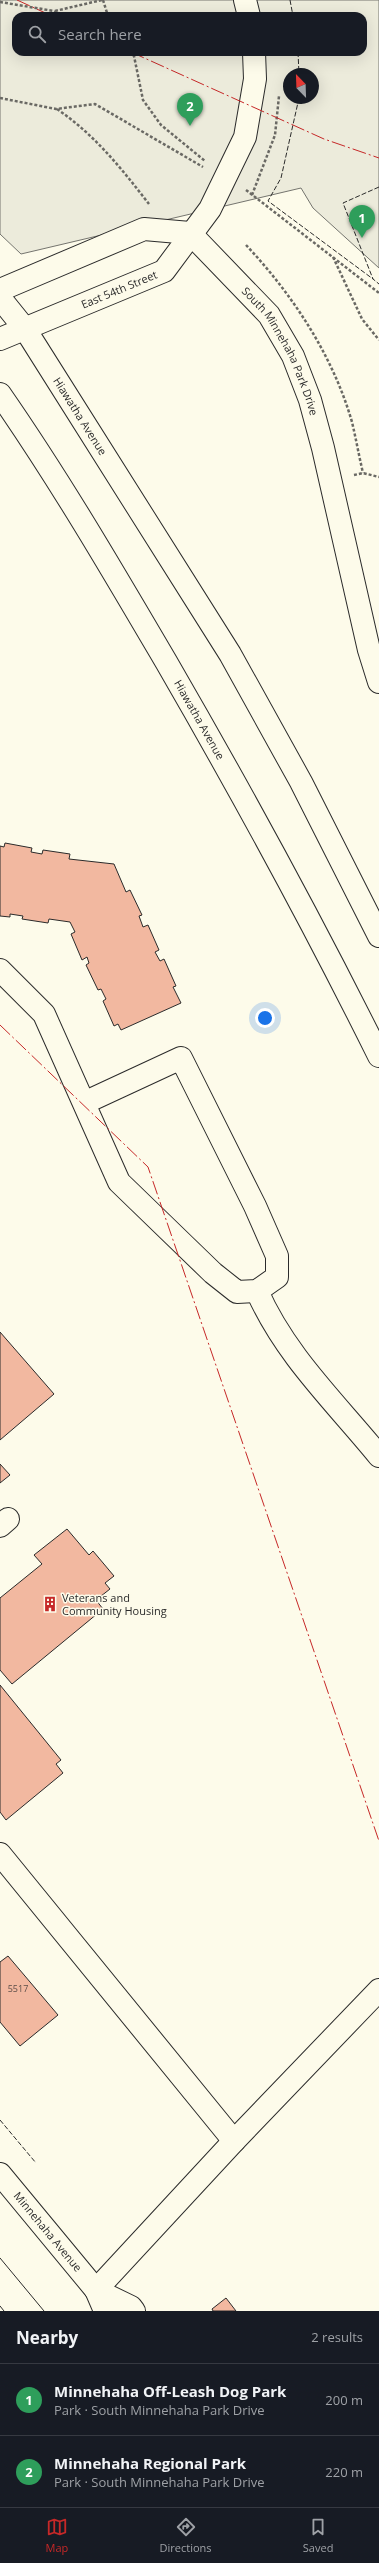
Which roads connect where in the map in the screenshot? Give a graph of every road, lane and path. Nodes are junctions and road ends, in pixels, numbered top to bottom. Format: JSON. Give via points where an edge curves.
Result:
{"nodes":[{"id":1,"x":102,"y":0,"type":"edge"},
{"id":2,"x":245,"y":0,"type":"edge"},
{"id":3,"x":0,"y":2,"type":"edge"},
{"id":4,"x":54,"y":11,"type":"joint"},
{"id":5,"x":106,"y":12,"type":"edge"},
{"id":6,"x":249,"y":12,"type":"edge"},
{"id":7,"x":134,"y":56,"type":"edge"},
{"id":8,"x":254,"y":56,"type":"edge"},
{"id":9,"x":0,"y":98,"type":"edge"},
{"id":10,"x":56,"y":109,"type":"junction"},
{"id":11,"x":227,"y":177,"type":"junction"},
{"id":12,"x":151,"y":207,"type":"dead end"},
{"id":13,"x":190,"y":233,"type":"junction"},
{"id":14,"x":332,"y":255,"type":"junction"},
{"id":15,"x":0,"y":290,"type":"edge"},
{"id":16,"x":379,"y":293,"type":"edge"},
{"id":17,"x":0,"y":298,"type":"edge"},
{"id":18,"x":25,"y":329,"type":"junction"},
{"id":19,"x":0,"y":339,"type":"edge"},
{"id":20,"x":379,"y":340,"type":"edge"},
{"id":21,"x":332,"y":373,"type":"dead end"},
{"id":22,"x":0,"y":394,"type":"edge"},
{"id":23,"x":363,"y":473,"type":"junction"},
{"id":24,"x":355,"y":475,"type":"dead end"},
{"id":25,"x":379,"y":477,"type":"edge"},
{"id":26,"x":379,"y":682,"type":"edge"},
{"id":27,"x":379,"y":936,"type":"edge"},
{"id":28,"x":0,"y":970,"type":"edge"},
{"id":29,"x":379,"y":1056,"type":"edge"},
{"id":30,"x":84,"y":1103,"type":"junction"},
{"id":31,"x":257,"y":1291,"type":"junction"},
{"id":32,"x":379,"y":1456,"type":"edge"},
{"id":33,"x":0,"y":1854,"type":"edge"},
{"id":34,"x":379,"y":1990,"type":"edge"},
{"id":35,"x":234,"y":2141,"type":"junction"},
{"id":36,"x":0,"y":2174,"type":"edge"},
{"id":37,"x":96,"y":2290,"type":"junction"},
{"id":38,"x":105,"y":2311,"type":"edge"},
{"id":39,"x":134,"y":2311,"type":"edge"}],
"edges":[{"from":1,"to":4,"type":"path"},
{"from":1,"to":5,"type":"path"},
{"from":2,"to":6,"type":"main road"},
{"from":3,"to":4,"type":"path"},
{"from":7,"to":11,"type":"path","via":[[142,100],[160,125]]},
{"from":8,"to":11,"type":"main road","via":[[255,79],[245,136]]},
{"from":9,"to":10,"type":"path"},
{"from":10,"to":11,"type":"path","via":[[94,104],[192,163]]},
{"from":10,"to":12,"type":"path","via":[[82,126]]},
{"from":11,"to":13,"type":"main road","via":[[210,209]]},
{"from":11,"to":14,"type":"path"},
{"from":13,"to":15,"type":"main road","via":[[144,229]]},
{"from":13,"to":18,"type":"main road","name":"East 54th Street","via":[[164,271]]},
{"from":13,"to":26,"type":"main road","name":"South Minnehaha Park Drive","via":[[268,315],[293,356],[310,400],[369,650]]},
{"from":14,"to":16,"type":"path"},
{"from":14,"to":20,"type":"path","via":[[362,319]]},
{"from":17,"to":18,"type":"main road","name":"Hiawatha Avenue"},
{"from":18,"to":19,"type":"main road","name":"East 54th Street"},
{"from":18,"to":27,"type":"main road","name":"Hiawatha Avenue","via":[[230,654],[301,782]]},
{"from":21,"to":23,"type":"path","via":[[352,422]]},
{"from":22,"to":29,"type":"main road","name":"Hiawatha Avenue","via":[[52,470],[217,750],[322,941]]},
{"from":23,"to":24,"type":"path"},
{"from":23,"to":25,"type":"path"},
{"from":28,"to":30,"type":"main road","via":[[44,1014]]},
{"from":30,"to":31,"type":"main road","via":[[119,1182],[213,1273],[237,1292]]},
{"from":30,"to":31,"type":"main road","via":[[181,1058],[255,1206],[277,1256],[277,1277]]},
{"from":31,"to":32,"type":"main road","via":[[270,1321],[295,1357]]},
{"from":33,"to":35,"type":"main road"},
{"from":34,"to":35,"type":"main road"},
{"from":35,"to":37,"type":"main road"},
{"from":36,"to":37,"type":"main road","name":"Minnehaha Avenue"},
{"from":37,"to":38,"type":"main road","name":"Minnehaha Avenue"},
{"from":37,"to":39,"type":"main road","name":"Minnehaha Avenue","via":[[131,2307]]}]}
